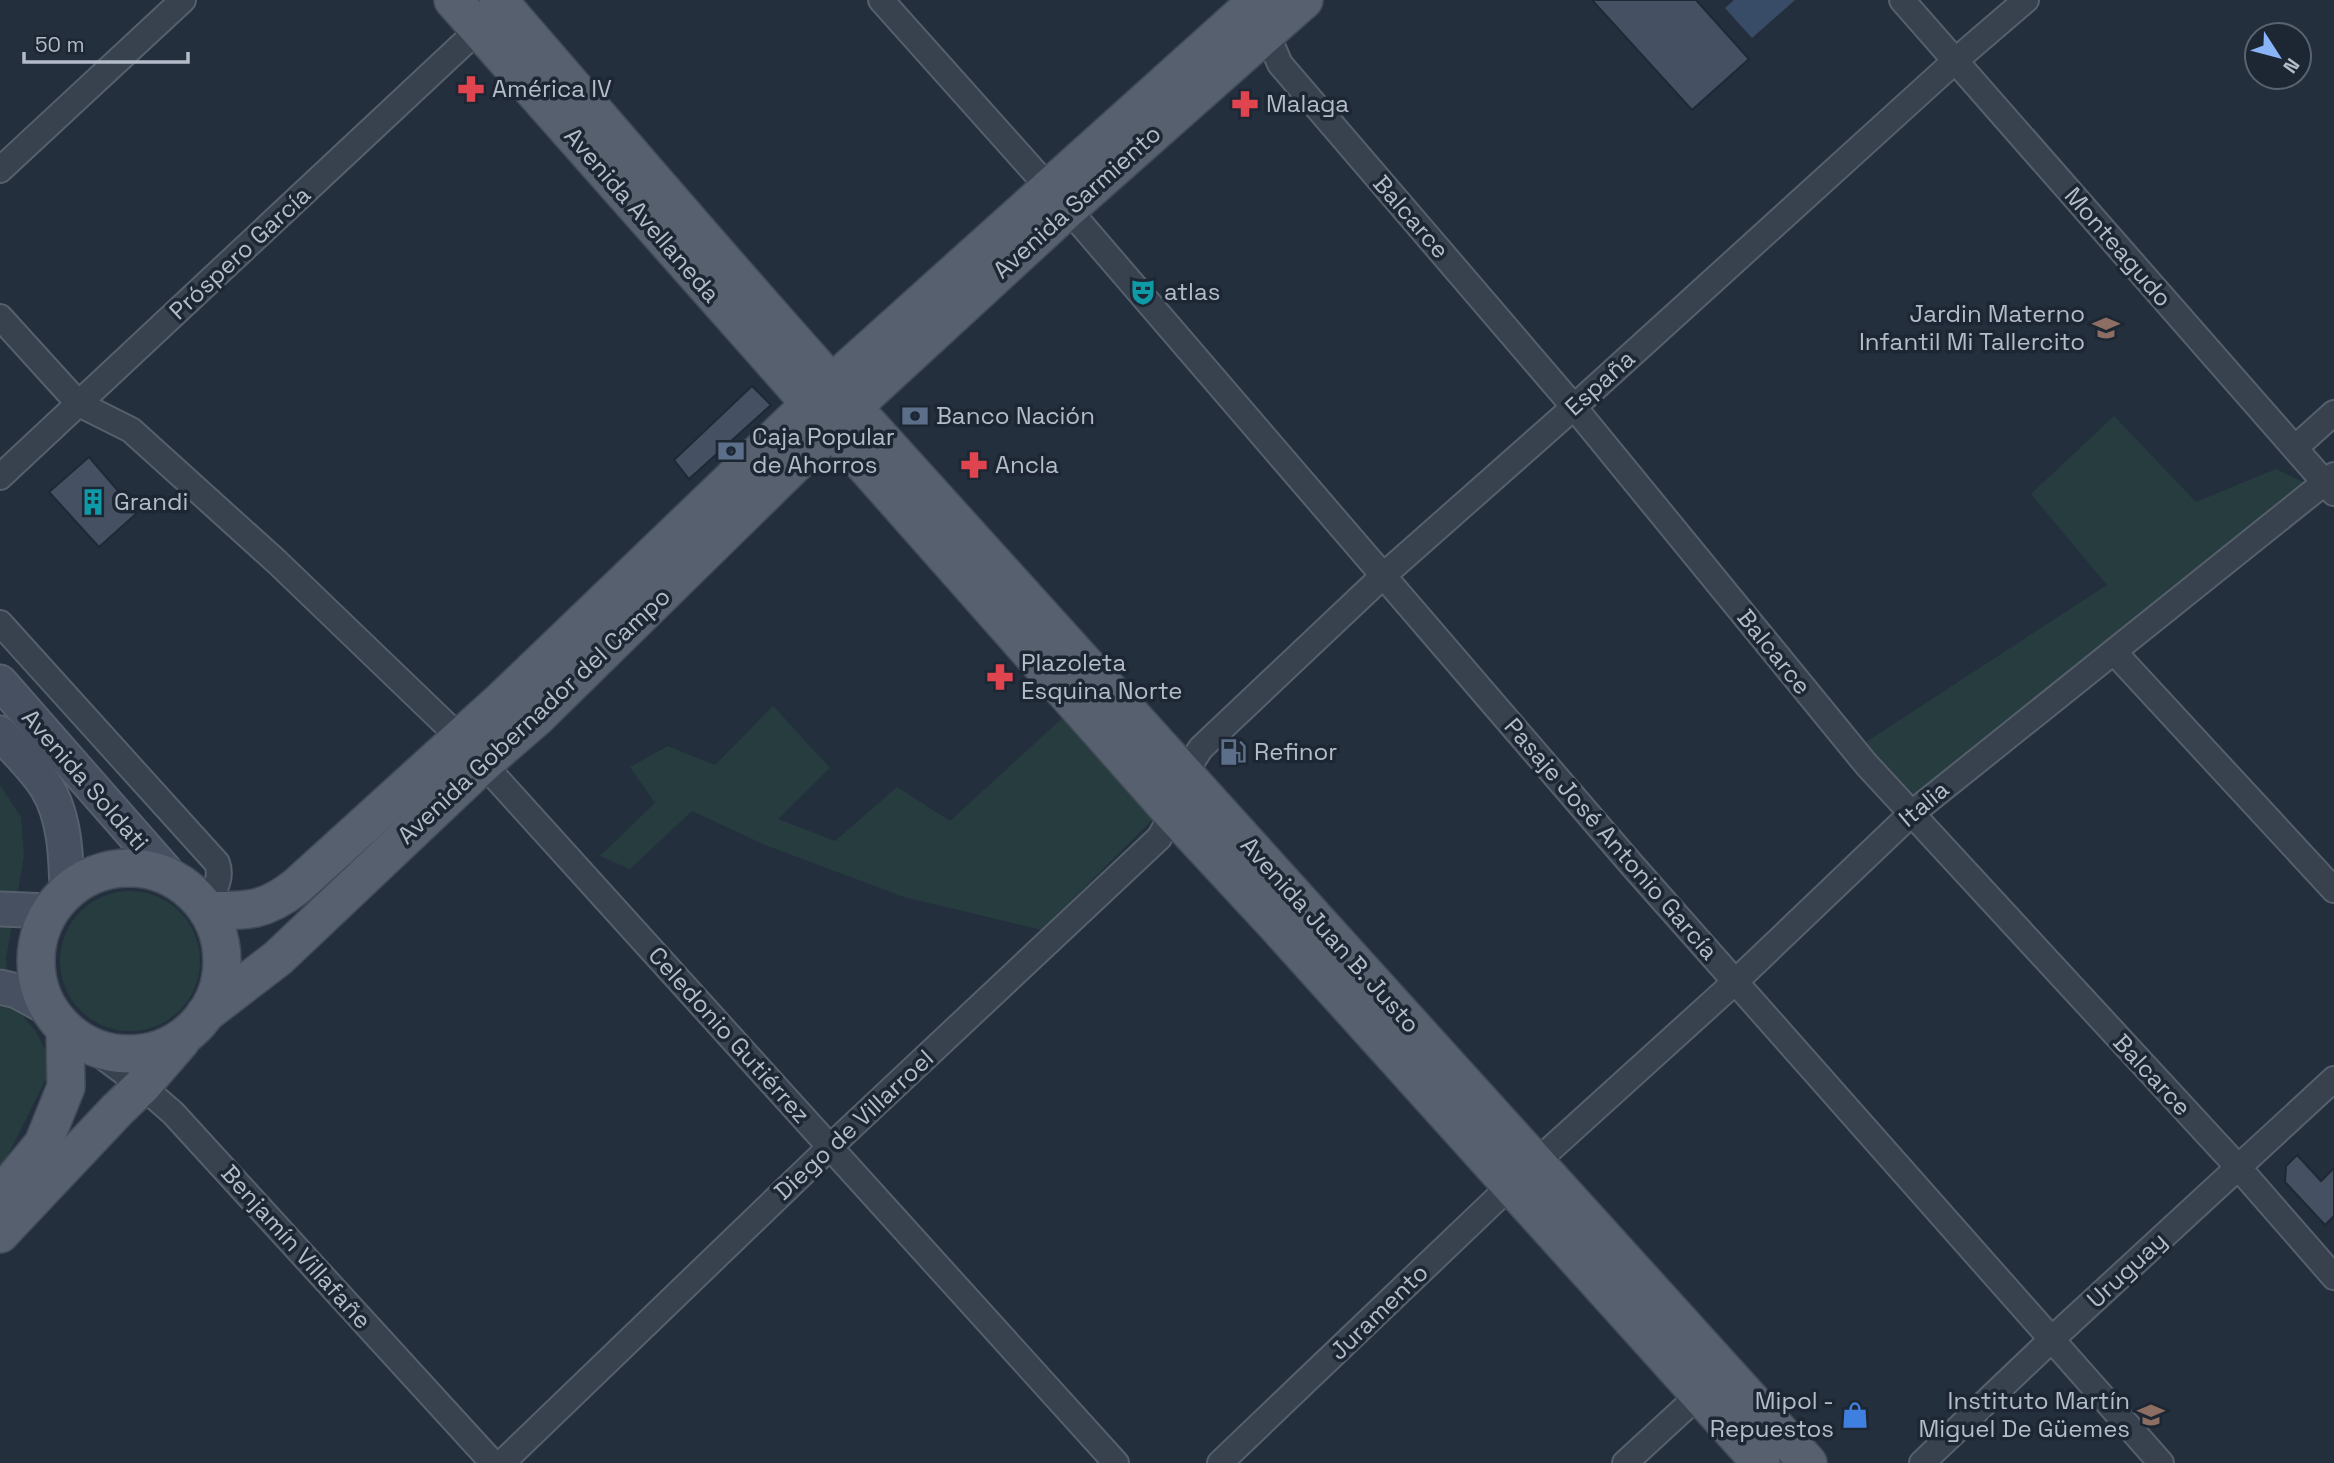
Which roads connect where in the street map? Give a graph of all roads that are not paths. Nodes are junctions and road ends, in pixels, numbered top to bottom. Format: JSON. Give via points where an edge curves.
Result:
{"nodes":[{"id":1,"x":183,"y":0,"type":"edge"},
{"id":2,"x":453,"y":0,"type":"edge"},
{"id":3,"x":881,"y":0,"type":"edge"},
{"id":4,"x":1304,"y":0,"type":"edge"},
{"id":5,"x":1902,"y":0,"type":"edge"},
{"id":6,"x":2026,"y":0,"type":"edge"},
{"id":7,"x":1257,"y":9,"type":"edge"},
{"id":8,"x":491,"y":10,"type":"edge"},
{"id":9,"x":1955,"y":61,"type":"junction"},
{"id":10,"x":0,"y":170,"type":"edge"},
{"id":11,"x":1058,"y":198,"type":"junction"},
{"id":12,"x":0,"y":317,"type":"edge"},
{"id":13,"x":79,"y":404,"type":"junction"},
{"id":14,"x":832,"y":406,"type":"junction"},
{"id":15,"x":1574,"y":407,"type":"junction"},
{"id":16,"x":2334,"y":413,"type":"edge"},
{"id":17,"x":2295,"y":448,"type":"junction"},
{"id":18,"x":0,"y":477,"type":"edge"},
{"id":19,"x":2331,"y":484,"type":"edge"},
{"id":20,"x":1384,"y":575,"type":"junction"},
{"id":21,"x":0,"y":622,"type":"edge"},
{"id":22,"x":2114,"y":652,"type":"junction"},
{"id":23,"x":0,"y":682,"type":"edge"},
{"id":24,"x":0,"y":733,"type":"edge"},
{"id":25,"x":472,"y":750,"type":"junction"},
{"id":26,"x":1184,"y":774,"type":"junction"},
{"id":27,"x":1173,"y":814,"type":"junction"},
{"id":28,"x":1911,"y":814,"type":"junction"},
{"id":29,"x":170,"y":876,"type":"junction"},
{"id":30,"x":2334,"y":890,"type":"edge"},
{"id":31,"x":59,"y":901,"type":"junction"},
{"id":32,"x":206,"y":908,"type":"junction"},
{"id":33,"x":0,"y":909,"type":"edge"},
{"id":34,"x":1735,"y":982,"type":"junction"},
{"id":35,"x":0,"y":987,"type":"edge"},
{"id":36,"x":197,"y":1023,"type":"junction"},
{"id":37,"x":66,"y":1027,"type":"junction"},
{"id":38,"x":2334,"y":1079,"type":"edge"},
{"id":39,"x":142,"y":1086,"type":"junction"},
{"id":40,"x":830,"y":1147,"type":"junction"},
{"id":41,"x":2238,"y":1167,"type":"junction"},
{"id":42,"x":1524,"y":1173,"type":"junction"},
{"id":43,"x":0,"y":1195,"type":"edge"},
{"id":44,"x":0,"y":1234,"type":"edge"},
{"id":45,"x":2334,"y":1277,"type":"edge"},
{"id":46,"x":2051,"y":1340,"type":"junction"},
{"id":47,"x":1700,"y":1394,"type":"junction"},
{"id":48,"x":493,"y":1463,"type":"edge"},
{"id":49,"x":502,"y":1463,"type":"edge"},
{"id":50,"x":1115,"y":1463,"type":"edge"},
{"id":51,"x":1220,"y":1463,"type":"edge"},
{"id":52,"x":1625,"y":1463,"type":"edge"},
{"id":53,"x":1761,"y":1463,"type":"edge"},
{"id":54,"x":1808,"y":1463,"type":"edge"},
{"id":55,"x":1922,"y":1463,"type":"edge"},
{"id":56,"x":2161,"y":1463,"type":"edge"}],
"edges":[{"from":1,"to":10,"type":"street"},
{"from":2,"to":8,"type":"main road","name":"Avenida Avellaneda"},
{"from":3,"to":11,"type":"street","name":"Pasaje José Antonio García"},
{"from":4,"to":7,"type":"main road","name":"Avenida Sarmiento"},
{"from":5,"to":9,"type":"street","name":"Monteagudo"},
{"from":6,"to":9,"type":"street","name":"España"},
{"from":7,"to":11,"type":"main road","name":"Avenida Sarmiento"},
{"from":7,"to":15,"type":"street","name":"Balcarce","via":[[1280,64]]},
{"from":8,"to":13,"type":"street","name":"Próspero García"},
{"from":8,"to":14,"type":"main road","name":"Avenida Avellaneda"},
{"from":9,"to":15,"type":"street","name":"España"},
{"from":9,"to":17,"type":"street","name":"Monteagudo"},
{"from":11,"to":14,"type":"main road","name":"Avenida Sarmiento"},
{"from":11,"to":20,"type":"street","name":"Pasaje José Antonio García"},
{"from":12,"to":13,"type":"street"},
{"from":13,"to":18,"type":"street","name":"Próspero García"},
{"from":13,"to":25,"type":"street","name":"Celedonio Gutiérrez","via":[[131,430],[277,562]]},
{"from":14,"to":25,"type":"main road","name":"Avenida Gobernador del Campo","via":[[536,718]]},
{"from":14,"to":26,"type":"main road","name":"Avenida Juan B. Justo"},
{"from":14,"to":27,"type":"main road","name":"Avenida Juan B. Justo"},
{"from":15,"to":20,"type":"street","name":"España"},
{"from":15,"to":28,"type":"street","name":"Balcarce"},
{"from":16,"to":17,"type":"street"},
{"from":17,"to":19,"type":"street","name":"Monteagudo"},
{"from":19,"to":22,"type":"street","name":"Italia"},
{"from":20,"to":26,"type":"street","name":"España","via":[[1201,748]]},
{"from":20,"to":34,"type":"street","name":"Pasaje José Antonio García"},
{"from":21,"to":32,"type":"street","via":[[217,863],[220,875]]},
{"from":22,"to":28,"type":"street","name":"Italia"},
{"from":22,"to":30,"type":"street"},
{"from":23,"to":29,"type":"main road","name":"Avenida Soldati"},
{"from":24,"to":31,"type":"main road","name":"Avenida Soldati","via":[[47,786],[55,805],[65,851]]},
{"from":25,"to":32,"type":"main road","name":"Avenida Gobernador del Campo","via":[[284,897],[248,910]]},
{"from":25,"to":36,"type":"main road","name":"Avenida Gobernador del Campo","via":[[278,958]]},
{"from":25,"to":40,"type":"street","name":"Celedonio Gutiérrez"},
{"from":26,"to":27,"type":"street","name":"Diego de Villarroel"},
{"from":26,"to":42,"type":"main road","name":"Avenida Juan B. Justo","via":[[1335,942]]},
{"from":27,"to":40,"type":"street","name":"Diego de Villarroel","via":[[1159,838]]},
{"from":27,"to":42,"type":"main road","name":"Avenida Juan B. Justo"},
{"from":28,"to":34,"type":"street","name":"Italia"},
{"from":28,"to":41,"type":"street","name":"Balcarce"},
{"from":29,"to":31,"type":"main road","via":[[144,868],[117,868],[90,876]]},
{"from":29,"to":32,"type":"main road"},
{"from":31,"to":33,"type":"main road"},
{"from":31,"to":37,"type":"main road","via":[[39,934],[35,960],[38,985]]},
{"from":32,"to":36,"type":"main road","via":[[219,935],[222,962],[218,989]]},
{"from":34,"to":42,"type":"street","name":"Italia"},
{"from":34,"to":46,"type":"street","name":"Pasaje José Antonio García"},
{"from":35,"to":37,"type":"main road","via":[[17,991]]},
{"from":36,"to":37,"type":"main road","via":[[166,1046],[139,1054],[112,1053]]},
{"from":36,"to":39,"type":"main road","name":"Avenida Gobernador del Campo"},
{"from":37,"to":39,"type":"street","name":"Benjamín Villafañe"},
{"from":37,"to":43,"type":"main road","via":[[66,1087],[43,1144]]},
{"from":38,"to":41,"type":"street","name":"Uruguay"},
{"from":39,"to":44,"type":"main road","name":"Avenida Gobernador del Campo"},
{"from":39,"to":48,"type":"street","name":"Benjamín Villafañe","via":[[173,1113]]},
{"from":40,"to":49,"type":"street","name":"Diego de Villarroel"},
{"from":40,"to":50,"type":"street","name":"Celedonio Gutiérrez"},
{"from":41,"to":45,"type":"street","name":"Balcarce"},
{"from":41,"to":46,"type":"street","name":"Uruguay"},
{"from":42,"to":47,"type":"main road","name":"Avenida Juan B. Justo"},
{"from":42,"to":51,"type":"street","name":"Juramento"},
{"from":42,"to":54,"type":"main road","name":"Avenida Juan B. Justo"},
{"from":46,"to":55,"type":"street","name":"Uruguay"},
{"from":46,"to":56,"type":"street","name":"Pasaje José Antonio García"},
{"from":47,"to":52,"type":"street"},
{"from":47,"to":53,"type":"main road","name":"Avenida Juan B. Justo"}]}
